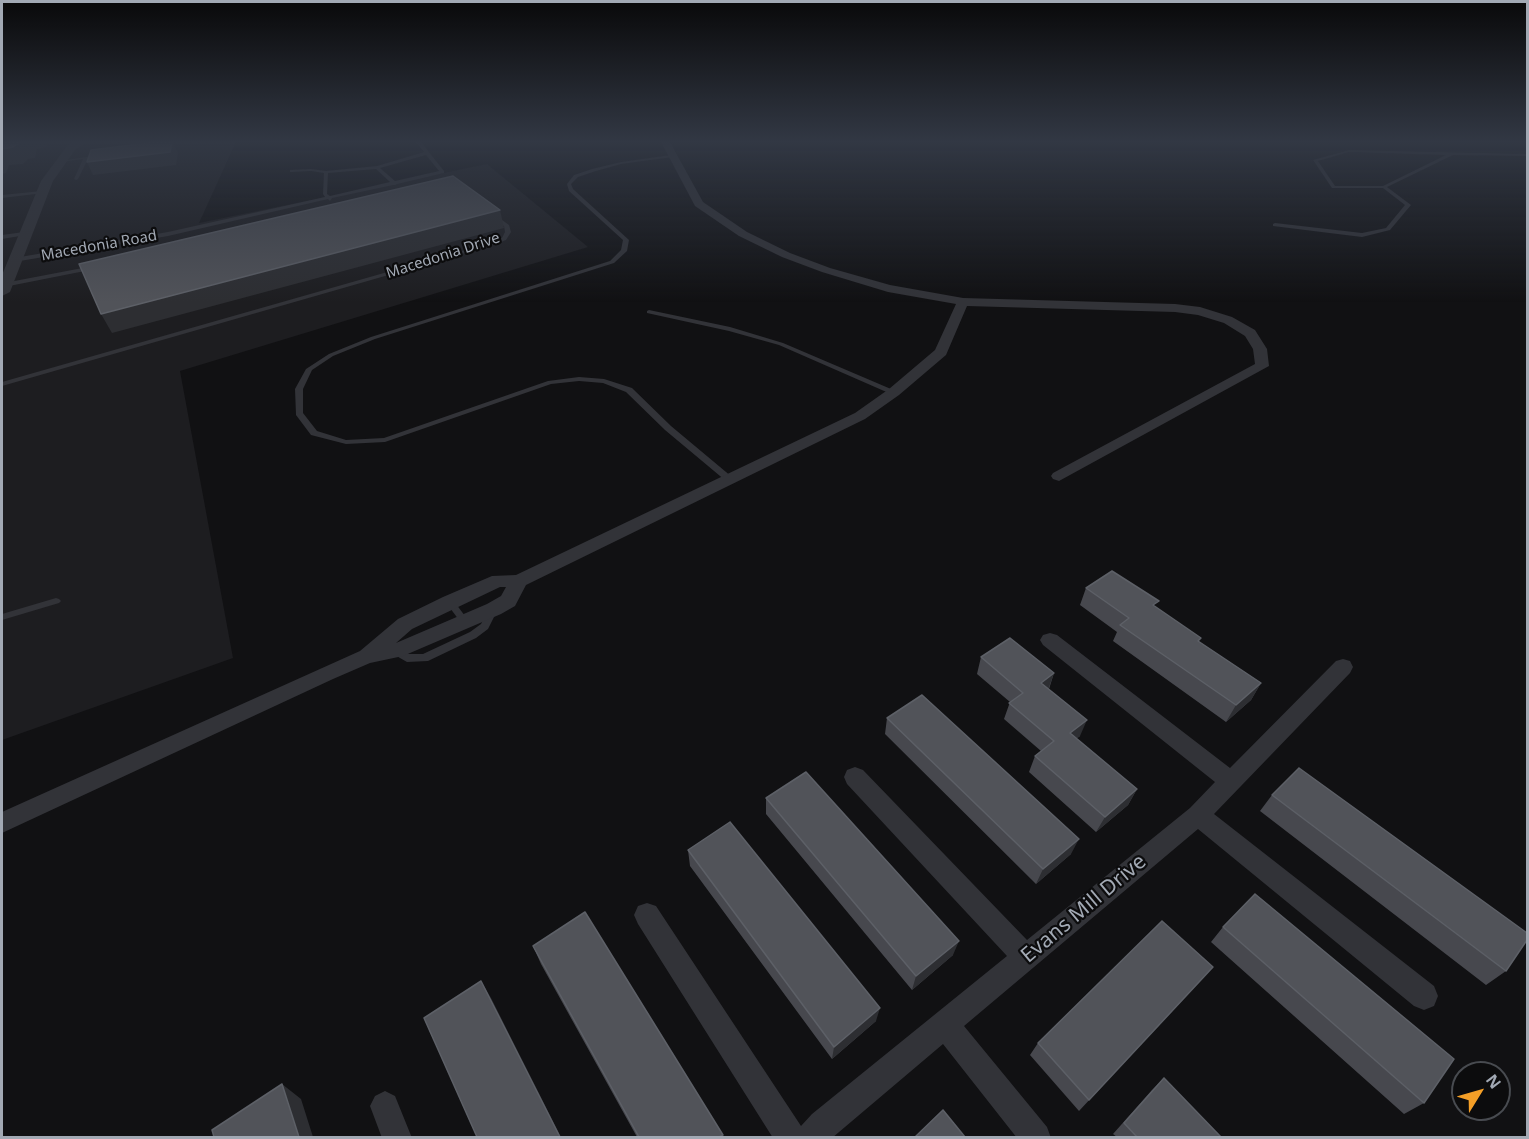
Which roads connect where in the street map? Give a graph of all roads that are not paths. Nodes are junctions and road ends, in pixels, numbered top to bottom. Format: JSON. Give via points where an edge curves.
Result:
{"nodes":[{"id":1,"x":41,"y":195,"type":"edge"},
{"id":2,"x":326,"y":195,"type":"edge"},
{"id":3,"x":347,"y":195,"type":"edge"},
{"id":4,"x":577,"y":195,"type":"edge"},
{"id":5,"x":694,"y":195,"type":"edge"},
{"id":6,"x":1394,"y":195,"type":"edge"},
{"id":7,"x":330,"y":199,"type":"junction"},
{"id":8,"x":487,"y":211,"type":"edge"},
{"id":9,"x":1275,"y":225,"type":"dead end"},
{"id":10,"x":24,"y":234,"type":"junction"},
{"id":11,"x":2,"y":237,"type":"edge"},
{"id":12,"x":14,"y":260,"type":"junction"},
{"id":13,"x":100,"y":266,"type":"edge"},
{"id":14,"x":3,"y":289,"type":"edge"},
{"id":15,"x":963,"y":302,"type":"junction"},
{"id":16,"x":649,"y":312,"type":"dead end"},
{"id":17,"x":2,"y":384,"type":"edge"},
{"id":18,"x":894,"y":392,"type":"junction"},
{"id":19,"x":1059,"y":476,"type":"dead end"},
{"id":20,"x":729,"y":479,"type":"junction"},
{"id":21,"x":519,"y":581,"type":"junction"},
{"id":22,"x":56,"y":601,"type":"dead end"},
{"id":23,"x":450,"y":602,"type":"junction"},
{"id":24,"x":494,"y":609,"type":"junction"},
{"id":25,"x":2,"y":617,"type":"edge"},
{"id":26,"x":465,"y":622,"type":"junction"},
{"id":27,"x":1050,"y":640,"type":"dead end"},
{"id":28,"x":396,"y":651,"type":"junction"},
{"id":29,"x":367,"y":656,"type":"junction"},
{"id":30,"x":1343,"y":667,"type":"dead end"},
{"id":31,"x":855,"y":777,"type":"dead end"},
{"id":32,"x":1230,"y":781,"type":"junction"},
{"id":33,"x":1198,"y":814,"type":"junction"},
{"id":34,"x":2,"y":823,"type":"edge"},
{"id":35,"x":647,"y":915,"type":"dead end"},
{"id":36,"x":1026,"y":957,"type":"junction"},
{"id":37,"x":1425,"y":996,"type":"dead end"},
{"id":38,"x":945,"y":1024,"type":"junction"},
{"id":39,"x":385,"y":1106,"type":"dead end"},
{"id":40,"x":397,"y":1137,"type":"edge"},
{"id":41,"x":791,"y":1137,"type":"edge"},
{"id":42,"x":811,"y":1137,"type":"edge"},
{"id":43,"x":1036,"y":1137,"type":"edge"}],
"edges":[{"from":1,"to":10,"type":"street"},
{"from":2,"to":7,"type":"lane"},
{"from":3,"to":7,"type":"lane","name":"Macedonia Road"},
{"from":4,"to":20,"type":"lane","via":[[626,240],[624,250],[612,261],[331,355],[309,369],[299,389],[299,413],[314,433],[346,442],[385,440],[550,382],[604,381],[629,390]]},
{"from":5,"to":15,"type":"street","via":[[699,204],[743,234],[786,255],[888,288]]},
{"from":6,"to":9,"type":"lane","via":[[1408,206],[1388,229],[1362,235]]},
{"from":7,"to":12,"type":"lane","name":"Macedonia Road","via":[[141,239]]},
{"from":8,"to":17,"type":"lane","name":"Macedonia Drive","via":[[506,225],[504,239]]},
{"from":10,"to":11,"type":"lane"},
{"from":10,"to":12,"type":"street"},
{"from":12,"to":14,"type":"street"},
{"from":13,"to":14,"type":"lane"},
{"from":15,"to":18,"type":"street","via":[[941,352]]},
{"from":15,"to":19,"type":"street","via":[[1200,311],[1228,320],[1250,333],[1260,350],[1262,366]]},
{"from":16,"to":18,"type":"lane","via":[[781,344]]},
{"from":18,"to":20,"type":"street","via":[[860,416]]},
{"from":20,"to":21,"type":"street"},
{"from":21,"to":23,"type":"street","via":[[498,581]]},
{"from":21,"to":24,"type":"street","via":[[507,601]]},
{"from":22,"to":25,"type":"lane"},
{"from":23,"to":26,"type":"lane"},
{"from":23,"to":29,"type":"street","via":[[405,624]]},
{"from":24,"to":26,"type":"street"},
{"from":24,"to":28,"type":"lane","via":[[485,626],[473,635],[424,658],[407,658]]},
{"from":26,"to":28,"type":"street"},
{"from":27,"to":32,"type":"street"},
{"from":28,"to":29,"type":"street"},
{"from":29,"to":34,"type":"street"},
{"from":30,"to":32,"type":"street","name":"Evans Mill Drive"},
{"from":31,"to":36,"type":"street"},
{"from":32,"to":33,"type":"street","name":"Evans Mill Drive"},
{"from":33,"to":36,"type":"street","name":"Evans Mill Drive"},
{"from":33,"to":37,"type":"street"},
{"from":35,"to":41,"type":"street"},
{"from":36,"to":38,"type":"street","name":"Evans Mill Drive"},
{"from":38,"to":42,"type":"street","name":"Evans Mill Drive"},
{"from":38,"to":43,"type":"street"},
{"from":39,"to":40,"type":"street"}]}
